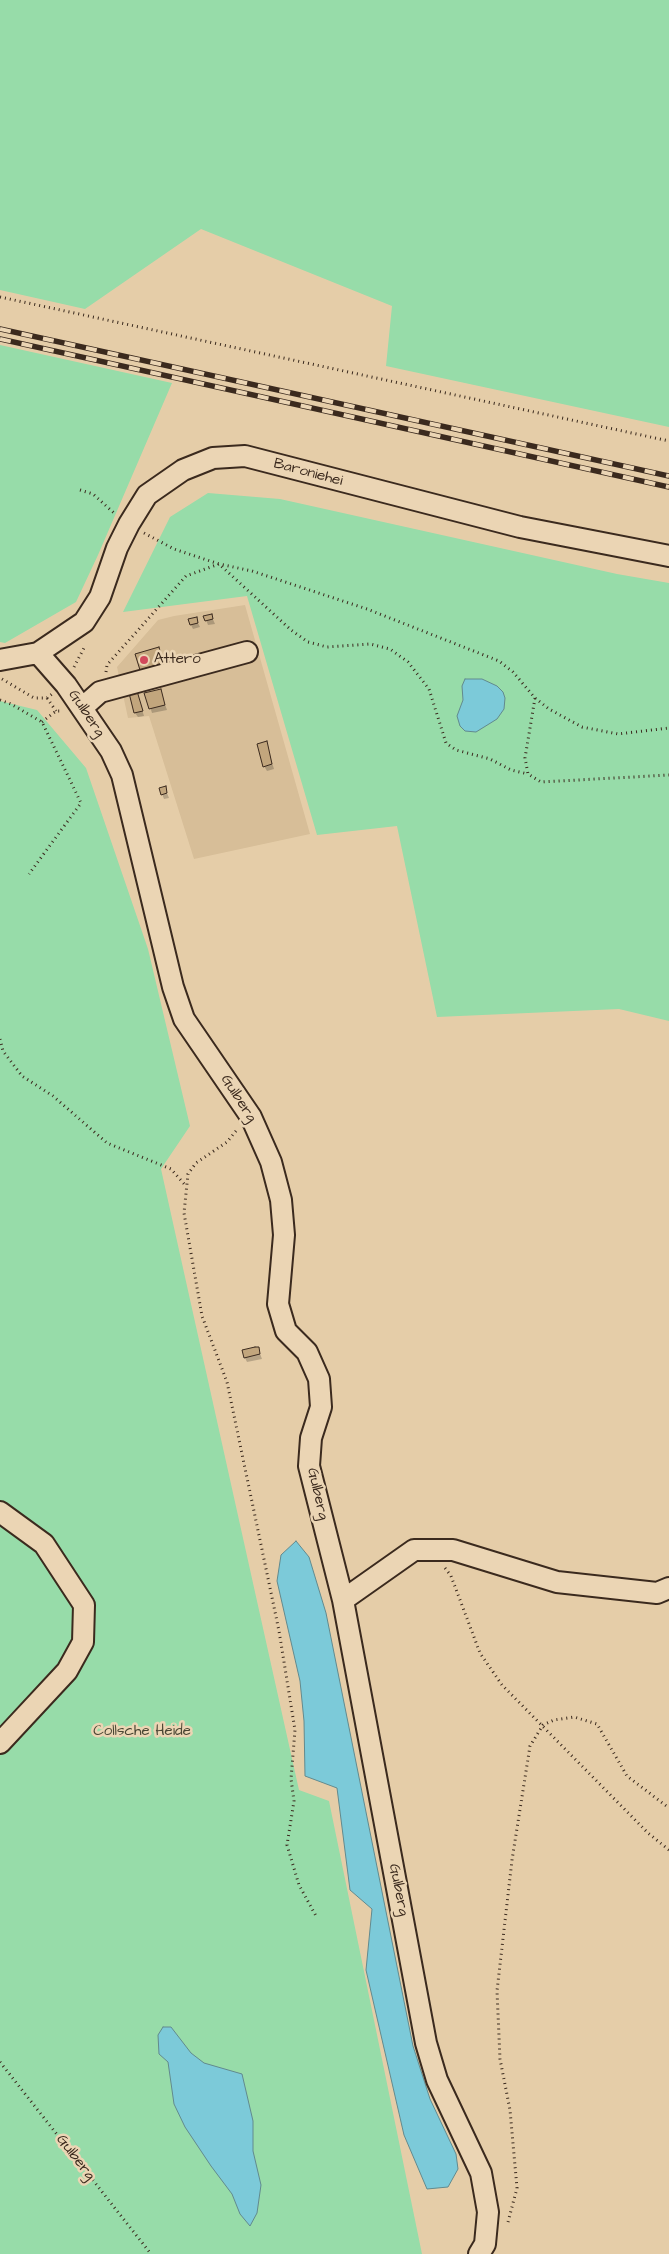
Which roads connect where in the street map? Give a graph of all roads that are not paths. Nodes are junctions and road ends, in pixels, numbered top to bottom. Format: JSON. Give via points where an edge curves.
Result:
{"nodes":[{"id":1,"x":669,"y":556,"type":"edge"},
{"id":2,"x":247,"y":652,"type":"dead end"},
{"id":3,"x":38,"y":653,"type":"junction"},
{"id":4,"x":0,"y":660,"type":"edge"},
{"id":5,"x":82,"y":708,"type":"junction"},
{"id":6,"x":0,"y":1512,"type":"edge"},
{"id":7,"x":669,"y":1588,"type":"edge"},
{"id":8,"x":343,"y":1600,"type":"junction"},
{"id":9,"x":0,"y":1743,"type":"edge"},
{"id":10,"x":479,"y":2254,"type":"edge"}],
"edges":[{"from":1,"to":3,"type":"street","name":"Baroniehei","via":[[520,527],[245,456],[213,458],[183,470],[147,495],[137,532],[117,548],[100,597],[84,622]]},
{"from":2,"to":5,"type":"street","via":[[100,692]]},
{"from":3,"to":4,"type":"street"},
{"from":3,"to":5,"type":"street","name":"Gulberg"},
{"from":5,"to":8,"type":"street","name":"Gulberg","via":[[111,751],[122,775],[173,987],[184,1019],[251,1117],[271,1162],[281,1200],[284,1235],[278,1304],[286,1331],[307,1352],[319,1379],[321,1407],[311,1438],[309,1466]]},
{"from":6,"to":9,"type":"street","via":[[44,1544],[84,1606],[83,1642],[67,1671]]},
{"from":7,"to":8,"type":"street","via":[[657,1593],[557,1582],[453,1550],[414,1550]]},
{"from":8,"to":10,"type":"street","name":"Gulberg","via":[[426,2043],[437,2080],[481,2173],[488,2212],[485,2244]]}]}
